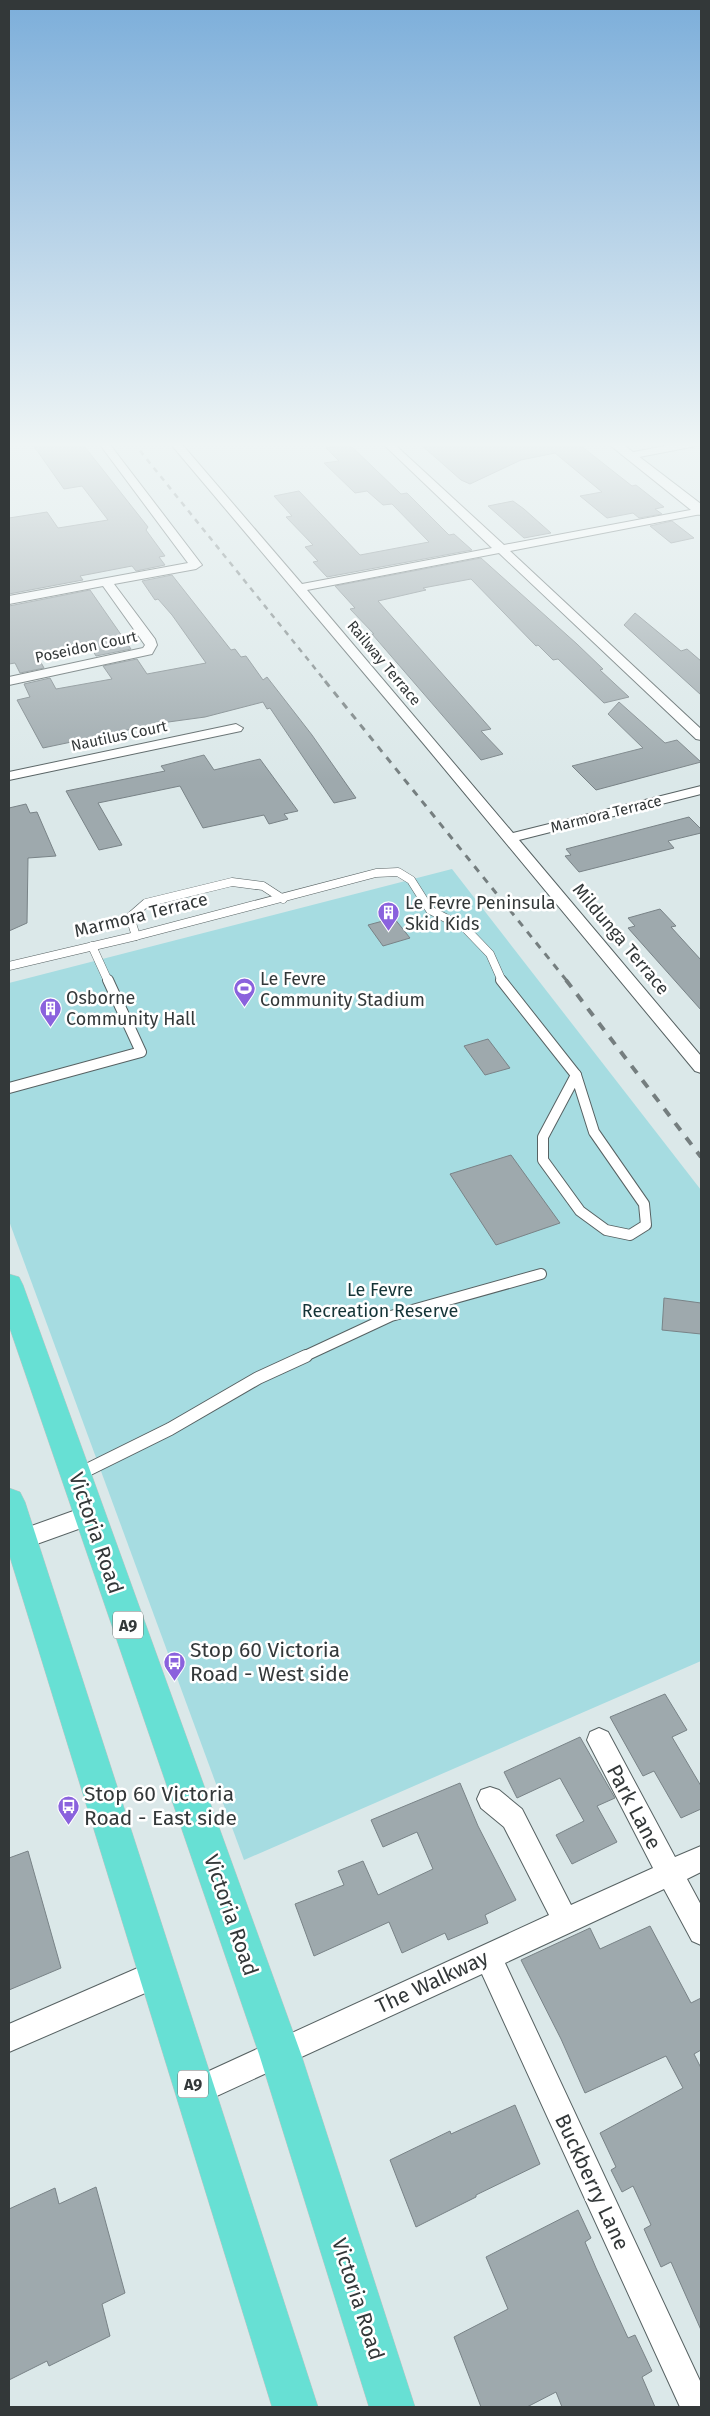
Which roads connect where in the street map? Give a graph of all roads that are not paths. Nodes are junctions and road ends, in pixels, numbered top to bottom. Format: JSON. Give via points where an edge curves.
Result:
{"nodes":[{"id":1,"x":188,"y":555,"type":"edge"},
{"id":2,"x":271,"y":555,"type":"edge"},
{"id":3,"x":476,"y":555,"type":"edge"},
{"id":4,"x":506,"y":555,"type":"edge"},
{"id":5,"x":196,"y":565,"type":"joint"},
{"id":6,"x":106,"y":582,"type":"junction"},
{"id":7,"x":300,"y":588,"type":"junction"},
{"id":8,"x":9,"y":600,"type":"edge"},
{"id":9,"x":9,"y":681,"type":"edge"},
{"id":10,"x":236,"y":728,"type":"dead end"},
{"id":11,"x":701,"y":736,"type":"edge"},
{"id":12,"x":9,"y":776,"type":"edge"},
{"id":13,"x":701,"y":790,"type":"edge"},
{"id":14,"x":510,"y":838,"type":"junction"},
{"id":15,"x":283,"y":899,"type":"junction"},
{"id":16,"x":136,"y":936,"type":"junction"},
{"id":17,"x":92,"y":946,"type":"junction"},
{"id":18,"x":9,"y":966,"type":"edge"},
{"id":19,"x":701,"y":1067,"type":"edge"},
{"id":20,"x":576,"y":1075,"type":"junction"},
{"id":21,"x":9,"y":1088,"type":"edge"},
{"id":22,"x":541,"y":1274,"type":"dead end"},
{"id":23,"x":9,"y":1285,"type":"edge"},
{"id":24,"x":76,"y":1475,"type":"junction"},
{"id":25,"x":9,"y":1502,"type":"edge"},
{"id":26,"x":90,"y":1515,"type":"junction"},
{"id":27,"x":15,"y":1542,"type":"edge"},
{"id":28,"x":599,"y":1740,"type":"dead end"},
{"id":29,"x":490,"y":1799,"type":"dead end"},
{"id":30,"x":701,"y":1859,"type":"edge"},
{"id":31,"x":669,"y":1873,"type":"junction"},
{"id":32,"x":565,"y":1920,"type":"junction"},
{"id":33,"x":701,"y":1932,"type":"edge"},
{"id":34,"x":488,"y":1956,"type":"junction"},
{"id":35,"x":156,"y":1974,"type":"junction"},
{"id":36,"x":9,"y":2038,"type":"edge"},
{"id":37,"x":280,"y":2054,"type":"junction"},
{"id":38,"x":196,"y":2092,"type":"junction"},
{"id":39,"x":295,"y":2407,"type":"edge"},
{"id":40,"x":392,"y":2407,"type":"edge"},
{"id":41,"x":696,"y":2407,"type":"edge"}],
"edges":[{"from":1,"to":5,"type":"street"},
{"from":2,"to":7,"type":"street","name":"Railway Terrace"},
{"from":3,"to":7,"type":"street"},
{"from":4,"to":11,"type":"street"},
{"from":5,"to":6,"type":"street"},
{"from":6,"to":8,"type":"street"},
{"from":6,"to":9,"type":"street","name":"Poseidon Court","via":[[148,639],[151,645],[148,651]]},
{"from":7,"to":14,"type":"street","name":"Railway Terrace"},
{"from":10,"to":12,"type":"street","name":"Nautilus Court"},
{"from":13,"to":14,"type":"street","name":"Marmora Terrace"},
{"from":14,"to":19,"type":"street","name":"Mildunga Terrace"},
{"from":15,"to":16,"type":"lane","name":"Marmora Terrace"},
{"from":15,"to":16,"type":"lane","via":[[263,886],[232,882],[146,903],[130,917]]},
{"from":15,"to":20,"type":"lane","name":"Marmora Terrace","via":[[376,873],[398,872],[411,880],[430,910],[465,928],[490,954],[498,976]]},
{"from":16,"to":17,"type":"lane","name":"Marmora Terrace"},
{"from":17,"to":18,"type":"lane","name":"Marmora Terrace"},
{"from":17,"to":21,"type":"lane","via":[[141,1052]]},
{"from":20,"to":20,"type":"lane","via":[[594,1132],[644,1204],[646,1225],[630,1235],[606,1230],[580,1211],[543,1160],[543,1137]]},
{"from":22,"to":24,"type":"lane","via":[[391,1316],[258,1378],[170,1429]]},
{"from":23,"to":24,"type":"highway","name":"Victoria Road","number":"A9"},
{"from":24,"to":26,"type":"highway","name":"Victoria Road","number":"A9"},
{"from":25,"to":27,"type":"highway","number":"A9"},
{"from":26,"to":27,"type":"street"},
{"from":26,"to":37,"type":"highway","name":"Victoria Road","number":"A9"},
{"from":27,"to":35,"type":"highway","number":"A9"},
{"from":28,"to":31,"type":"street","name":"Park Lane"},
{"from":29,"to":32,"type":"street","via":[[513,1818]]},
{"from":30,"to":31,"type":"street","name":"The Walkway"},
{"from":31,"to":32,"type":"street","name":"The Walkway"},
{"from":31,"to":33,"type":"street"},
{"from":32,"to":34,"type":"street","name":"The Walkway"},
{"from":34,"to":37,"type":"street","name":"The Walkway"},
{"from":34,"to":41,"type":"street","name":"Buckberry Lane"},
{"from":35,"to":36,"type":"street"},
{"from":35,"to":38,"type":"highway","number":"A9"},
{"from":37,"to":38,"type":"street","name":"The Walkway"},
{"from":37,"to":40,"type":"highway","name":"Victoria Road","number":"A9"},
{"from":38,"to":39,"type":"highway","number":"A9"}]}
